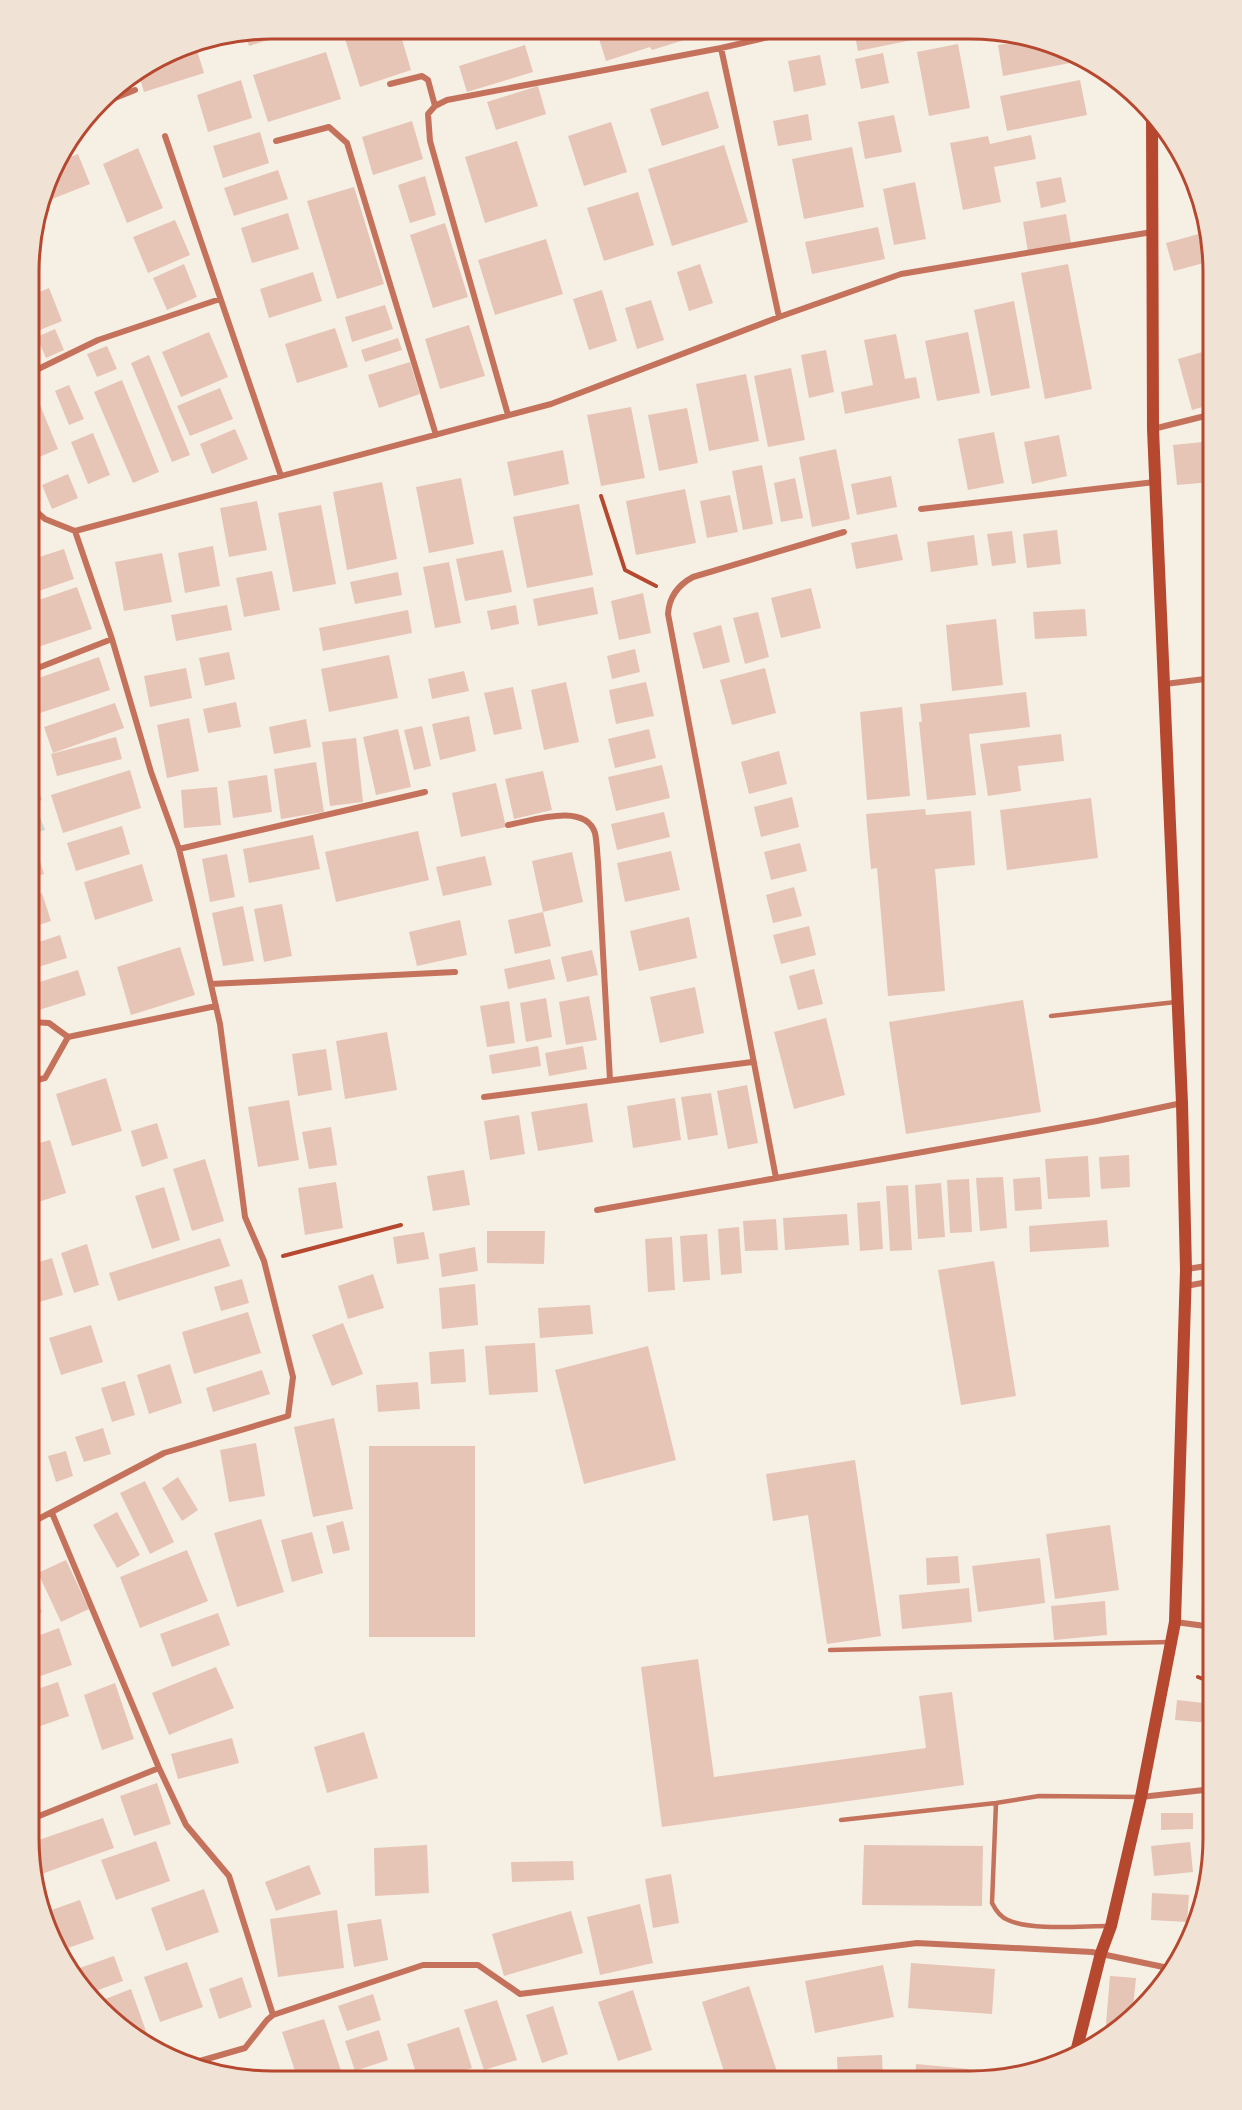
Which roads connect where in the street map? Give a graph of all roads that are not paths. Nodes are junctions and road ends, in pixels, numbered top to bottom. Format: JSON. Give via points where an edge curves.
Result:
{"nodes":[{"id":1,"x":760,"y":39,"type":"edge"},
{"id":2,"x":721,"y":48,"type":"junction"},
{"id":3,"x":390,"y":84,"type":"dead end"},
{"id":4,"x":135,"y":90,"type":"dead end"},
{"id":5,"x":118,"y":97,"type":"edge"},
{"id":6,"x":435,"y":106,"type":"junction"},
{"id":7,"x":1152,"y":127,"type":"edge"},
{"id":8,"x":165,"y":136,"type":"dead end"},
{"id":9,"x":276,"y":141,"type":"dead end"},
{"id":10,"x":1153,"y":232,"type":"junction"},
{"id":11,"x":220,"y":299,"type":"junction"},
{"id":12,"x":779,"y":317,"type":"junction"},
{"id":13,"x":39,"y":369,"type":"edge"},
{"id":14,"x":508,"y":415,"type":"junction"},
{"id":15,"x":1203,"y":417,"type":"edge"},
{"id":16,"x":1154,"y":429,"type":"junction"},
{"id":17,"x":436,"y":435,"type":"junction"},
{"id":18,"x":281,"y":476,"type":"junction"},
{"id":19,"x":1156,"y":482,"type":"junction"},
{"id":20,"x":921,"y":509,"type":"dead end"},
{"id":21,"x":39,"y":514,"type":"edge"},
{"id":22,"x":75,"y":531,"type":"junction"},
{"id":23,"x":844,"y":532,"type":"dead end"},
{"id":24,"x":112,"y":639,"type":"junction"},
{"id":25,"x":39,"y":667,"type":"edge"},
{"id":26,"x":1203,"y":679,"type":"edge"},
{"id":27,"x":1165,"y":684,"type":"junction"},
{"id":28,"x":425,"y":792,"type":"dead end"},
{"id":29,"x":508,"y":825,"type":"dead end"},
{"id":30,"x":179,"y":849,"type":"junction"},
{"id":31,"x":455,"y":972,"type":"dead end"},
{"id":32,"x":211,"y":984,"type":"junction"},
{"id":33,"x":1178,"y":1002,"type":"junction"},
{"id":34,"x":216,"y":1006,"type":"junction"},
{"id":35,"x":1051,"y":1016,"type":"dead end"},
{"id":36,"x":39,"y":1022,"type":"edge"},
{"id":37,"x":68,"y":1037,"type":"junction"},
{"id":38,"x":752,"y":1062,"type":"junction"},
{"id":39,"x":39,"y":1080,"type":"edge"},
{"id":40,"x":609,"y":1080,"type":"junction"},
{"id":41,"x":484,"y":1097,"type":"dead end"},
{"id":42,"x":1182,"y":1102,"type":"junction"},
{"id":43,"x":776,"y":1178,"type":"junction"},
{"id":44,"x":597,"y":1210,"type":"dead end"},
{"id":45,"x":1203,"y":1267,"type":"edge"},
{"id":46,"x":1186,"y":1270,"type":"junction"},
{"id":47,"x":1203,"y":1283,"type":"edge"},
{"id":48,"x":1186,"y":1286,"type":"junction"},
{"id":49,"x":52,"y":1513,"type":"junction"},
{"id":50,"x":39,"y":1519,"type":"edge"},
{"id":51,"x":1175,"y":1622,"type":"junction"},
{"id":52,"x":1203,"y":1626,"type":"edge"},
{"id":53,"x":1170,"y":1642,"type":"junction"},
{"id":54,"x":830,"y":1650,"type":"dead end"},
{"id":55,"x":159,"y":1768,"type":"junction"},
{"id":56,"x":1203,"y":1790,"type":"edge"},
{"id":57,"x":1141,"y":1797,"type":"junction"},
{"id":58,"x":996,"y":1803,"type":"junction"},
{"id":59,"x":39,"y":1816,"type":"edge"},
{"id":60,"x":841,"y":1820,"type":"dead end"},
{"id":61,"x":1110,"y":1926,"type":"junction"},
{"id":62,"x":1096,"y":1952,"type":"junction"},
{"id":63,"x":1165,"y":1967,"type":"edge"},
{"id":64,"x":273,"y":2015,"type":"junction"},
{"id":65,"x":1077,"y":2045,"type":"edge"},
{"id":66,"x":199,"y":2060,"type":"edge"}],
"edges":[{"from":1,"to":2,"type":"street"},
{"from":2,"to":6,"type":"street","via":[[447,100]]},
{"from":2,"to":12,"type":"street"},
{"from":3,"to":6,"type":"street","via":[[422,76],[428,80]]},
{"from":4,"to":5,"type":"street"},
{"from":6,"to":14,"type":"street","via":[[428,114],[430,141]]},
{"from":7,"to":10,"type":"main road"},
{"from":8,"to":11,"type":"street"},
{"from":9,"to":17,"type":"street","via":[[328,127],[347,143]]},
{"from":10,"to":12,"type":"street","via":[[901,274]]},
{"from":10,"to":16,"type":"main road"},
{"from":11,"to":13,"type":"street","via":[[98,340]]},
{"from":11,"to":18,"type":"street"},
{"from":12,"to":14,"type":"street","via":[[552,404]]},
{"from":14,"to":17,"type":"street"},
{"from":15,"to":16,"type":"street"},
{"from":16,"to":19,"type":"main road"},
{"from":17,"to":18,"type":"street"},
{"from":18,"to":22,"type":"street"},
{"from":19,"to":20,"type":"street"},
{"from":19,"to":27,"type":"main road"},
{"from":21,"to":22,"type":"street"},
{"from":22,"to":24,"type":"street"},
{"from":23,"to":38,"type":"street","via":[[693,577],[681,583],[669,604]]},
{"from":24,"to":25,"type":"street"},
{"from":24,"to":30,"type":"street"},
{"from":26,"to":27,"type":"street"},
{"from":27,"to":33,"type":"main road"},
{"from":28,"to":30,"type":"street"},
{"from":29,"to":40,"type":"street","via":[[572,814],[587,819],[595,832]]},
{"from":30,"to":32,"type":"street"},
{"from":31,"to":32,"type":"street"},
{"from":32,"to":34,"type":"street"},
{"from":33,"to":35,"type":"lane"},
{"from":33,"to":42,"type":"main road"},
{"from":34,"to":37,"type":"street"},
{"from":34,"to":49,"type":"street","via":[[245,1217],[264,1261],[293,1377],[288,1416],[164,1453]]},
{"from":36,"to":37,"type":"street","via":[[49,1023]]},
{"from":37,"to":39,"type":"street","via":[[45,1078]]},
{"from":38,"to":40,"type":"street"},
{"from":38,"to":43,"type":"street"},
{"from":40,"to":41,"type":"street"},
{"from":42,"to":43,"type":"street"},
{"from":42,"to":46,"type":"main road"},
{"from":43,"to":44,"type":"street"},
{"from":45,"to":46,"type":"street"},
{"from":46,"to":48,"type":"main road"},
{"from":47,"to":48,"type":"street"},
{"from":48,"to":51,"type":"main road"},
{"from":49,"to":50,"type":"street"},
{"from":49,"to":55,"type":"street"},
{"from":51,"to":52,"type":"street"},
{"from":51,"to":53,"type":"main road"},
{"from":53,"to":54,"type":"lane"},
{"from":53,"to":57,"type":"main road"},
{"from":55,"to":59,"type":"street"},
{"from":55,"to":64,"type":"street","via":[[186,1825],[229,1876]]},
{"from":56,"to":57,"type":"street"},
{"from":57,"to":58,"type":"lane","via":[[1039,1796]]},
{"from":57,"to":61,"type":"main road"},
{"from":58,"to":60,"type":"lane"},
{"from":58,"to":61,"type":"lane","via":[[992,1903],[997,1913],[1030,1926]]},
{"from":61,"to":62,"type":"main road"},
{"from":62,"to":63,"type":"street"},
{"from":62,"to":64,"type":"street","via":[[917,1943],[520,1994],[478,1965],[423,1965]]},
{"from":62,"to":65,"type":"main road"},
{"from":64,"to":66,"type":"street","via":[[245,2048]]}]}
